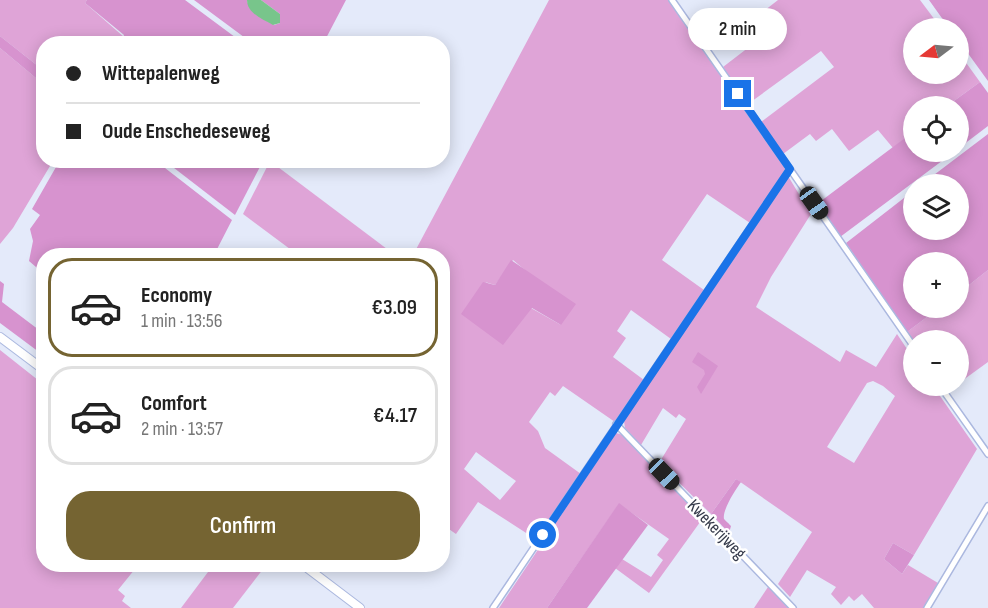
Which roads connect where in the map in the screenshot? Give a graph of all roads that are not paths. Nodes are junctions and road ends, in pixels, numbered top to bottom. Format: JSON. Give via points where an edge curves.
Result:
{"nodes":[{"id":1,"x":672,"y":0,"type":"edge"},
{"id":2,"x":790,"y":169,"type":"junction"},
{"id":3,"x":903,"y":331,"type":"edge"},
{"id":4,"x":0,"y":337,"type":"edge"},
{"id":5,"x":36,"y":363,"type":"edge"},
{"id":6,"x":947,"y":396,"type":"edge"},
{"id":7,"x":616,"y":424,"type":"junction"},
{"id":8,"x":988,"y":454,"type":"edge"},
{"id":9,"x":988,"y":506,"type":"edge"},
{"id":10,"x":313,"y":572,"type":"edge"},
{"id":11,"x":360,"y":608,"type":"edge"},
{"id":12,"x":493,"y":608,"type":"edge"},
{"id":13,"x":793,"y":608,"type":"edge"},
{"id":14,"x":927,"y":608,"type":"edge"}],
"edges":[{"from":1,"to":2,"type":"street"},
{"from":2,"to":3,"type":"street"},
{"from":2,"to":7,"type":"street"},
{"from":4,"to":5,"type":"street"},
{"from":6,"to":8,"type":"street"},
{"from":7,"to":12,"type":"street"},
{"from":7,"to":13,"type":"street","name":"Kwekerijweg"},
{"from":9,"to":14,"type":"street"},
{"from":10,"to":11,"type":"street"}]}
